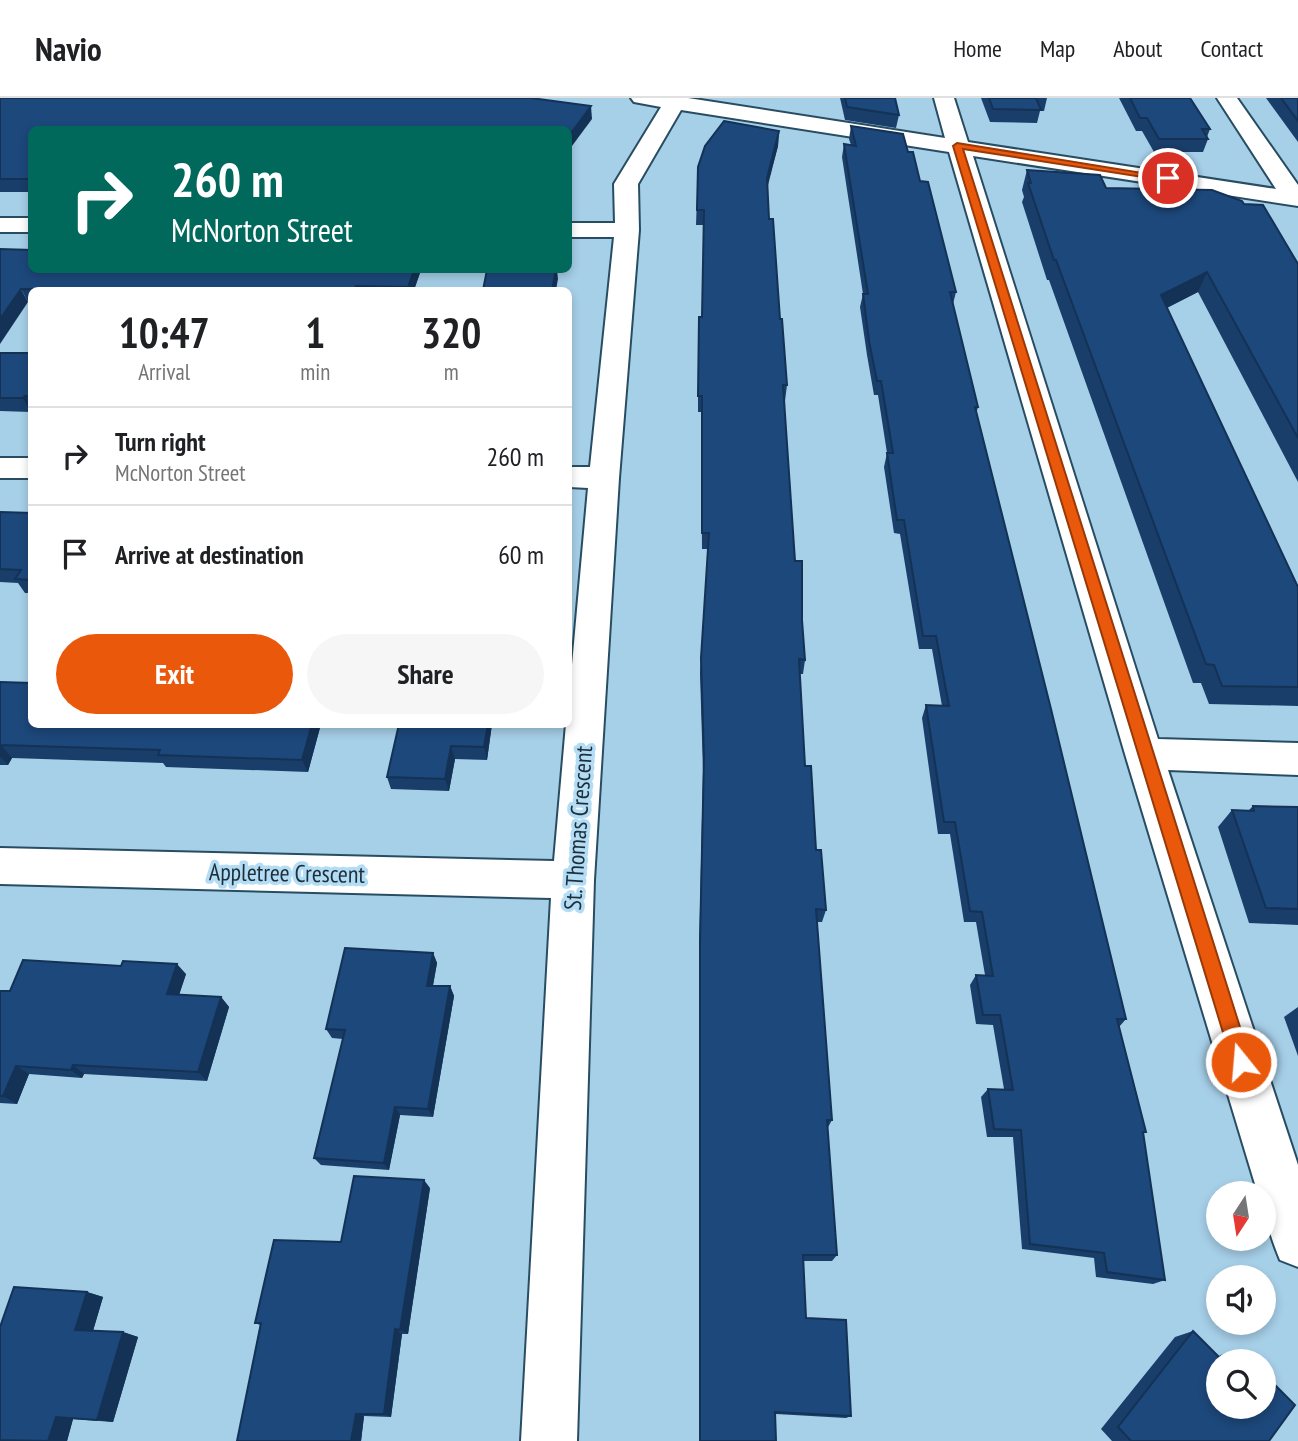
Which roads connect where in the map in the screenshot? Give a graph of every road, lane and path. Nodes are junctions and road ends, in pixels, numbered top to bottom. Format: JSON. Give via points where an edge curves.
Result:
{"nodes":[{"id":1,"x":943,"y":98,"type":"edge"},
{"id":2,"x":1227,"y":98,"type":"edge"},
{"id":3,"x":664,"y":100,"type":"edge"},
{"id":4,"x":957,"y":146,"type":"junction"},
{"id":5,"x":1298,"y":199,"type":"edge"},
{"id":6,"x":0,"y":225,"type":"edge"},
{"id":7,"x":28,"y":225,"type":"edge"},
{"id":8,"x":572,"y":230,"type":"edge"},
{"id":9,"x":627,"y":230,"type":"junction"},
{"id":10,"x":0,"y":468,"type":"edge"},
{"id":11,"x":28,"y":468,"type":"edge"},
{"id":12,"x":586,"y":477,"type":"edge"},
{"id":13,"x":1144,"y":754,"type":"junction"},
{"id":14,"x":1298,"y":759,"type":"edge"},
{"id":15,"x":0,"y":866,"type":"edge"},
{"id":16,"x":573,"y":880,"type":"junction"},
{"id":17,"x":1298,"y":1242,"type":"edge"},
{"id":18,"x":550,"y":1441,"type":"edge"}],
"edges":[{"from":1,"to":4,"type":"street"},
{"from":2,"to":5,"type":"street"},
{"from":3,"to":4,"type":"street"},
{"from":3,"to":9,"type":"street","name":"St. Thomas Crescent","via":[[626,184]]},
{"from":4,"to":5,"type":"street"},
{"from":4,"to":13,"type":"street"},
{"from":6,"to":7,"type":"street"},
{"from":8,"to":9,"type":"street"},
{"from":9,"to":12,"type":"street","name":"St. Thomas Crescent"},
{"from":10,"to":11,"type":"street"},
{"from":12,"to":16,"type":"street","name":"St. Thomas Crescent"},
{"from":13,"to":14,"type":"street"},
{"from":13,"to":17,"type":"street"},
{"from":15,"to":16,"type":"street","name":"Appletree Crescent"},
{"from":16,"to":18,"type":"street","name":"St. Thomas Crescent"}]}
